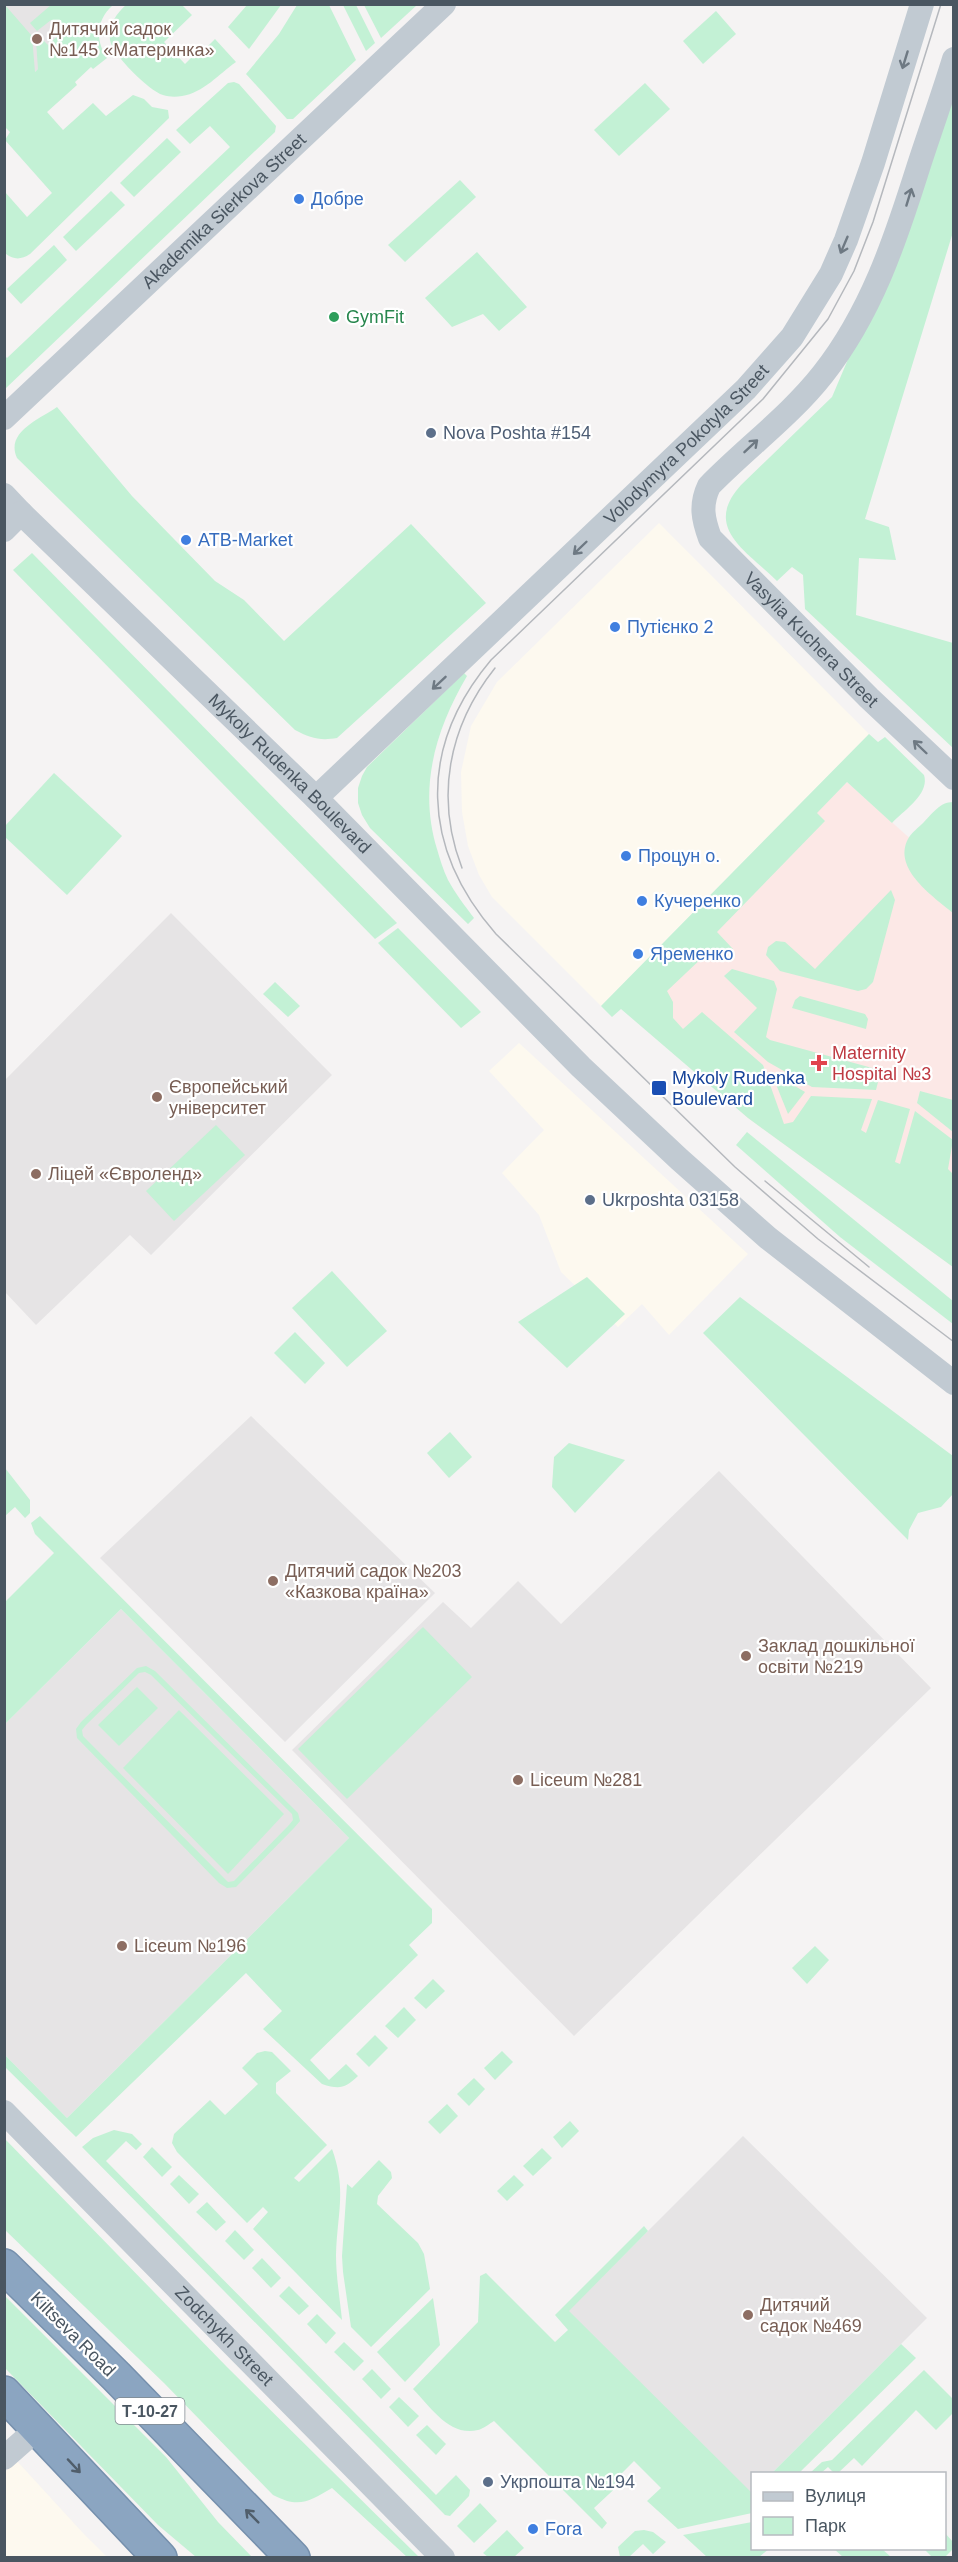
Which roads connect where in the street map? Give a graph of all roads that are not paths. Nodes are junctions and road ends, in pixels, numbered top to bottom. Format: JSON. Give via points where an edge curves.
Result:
{"nodes":[{"id":1,"x":444,"y":4,"type":"edge"},
{"id":2,"x":922,"y":4,"type":"edge"},
{"id":3,"x":954,"y":59,"type":"edge"},
{"id":4,"x":4,"y":418,"type":"edge"},
{"id":5,"x":4,"y":495,"type":"edge"},
{"id":6,"x":13,"y":522,"type":"edge"},
{"id":7,"x":952,"y":776,"type":"edge"},
{"id":8,"x":316,"y":798,"type":"junction"},
{"id":9,"x":954,"y":1383,"type":"edge"},
{"id":10,"x":4,"y":2112,"type":"edge"},
{"id":11,"x":4,"y":2266,"type":"edge"},
{"id":12,"x":4,"y":2393,"type":"edge"},
{"id":13,"x":38,"y":2428,"type":"junction"},
{"id":14,"x":4,"y":2458,"type":"edge"},
{"id":15,"x":160,"y":2558,"type":"edge"},
{"id":16,"x":293,"y":2558,"type":"edge"},
{"id":17,"x":443,"y":2558,"type":"edge"}],
"edges":[{"from":1,"to":4,"type":"street","name":"Akademika Sierkova Street"},
{"from":2,"to":8,"type":"street","name":"Volodymyra Pokotyla Street","one_way":true,"via":[[846,240],[831,274],[792,337],[746,389]]},
{"from":7,"to":3,"type":"street","name":"Vasylia Kuchera Street","one_way":true,"via":[[710,538],[702,514],[709,486],[804,396],[833,361],[866,306],[901,223]]},
{"from":5,"to":6,"type":"street","name":"Mykoly Rudenka Boulevard"},
{"from":6,"to":8,"type":"street","name":"Mykoly Rudenka Boulevard"},
{"from":8,"to":9,"type":"street","name":"Mykoly Rudenka Boulevard","via":[[581,1067],[679,1159],[768,1238]]},
{"from":10,"to":17,"type":"street","name":"Zodchykh Street"},
{"from":16,"to":11,"type":"highway","name":"Kiltseva Road","number":"Т-10-27","one_way":true},
{"from":12,"to":13,"type":"highway"},
{"from":13,"to":14,"type":"street"},
{"from":13,"to":15,"type":"highway","one_way":true}]}
